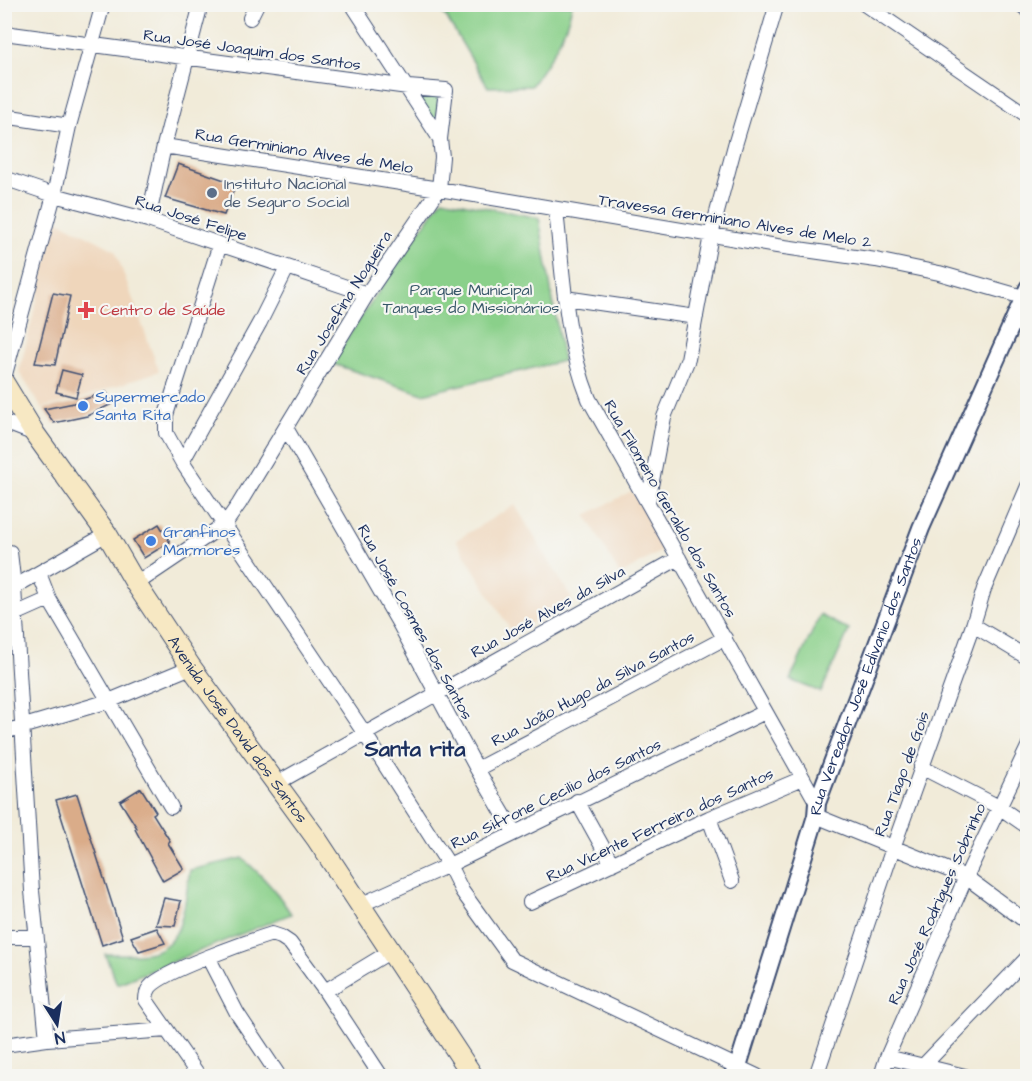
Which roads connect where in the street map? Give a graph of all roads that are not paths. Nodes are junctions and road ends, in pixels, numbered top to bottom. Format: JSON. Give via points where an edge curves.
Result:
{"nodes":[{"id":1,"x":103,"y":4,"type":"edge"},
{"id":2,"x":201,"y":4,"type":"edge"},
{"id":3,"x":257,"y":4,"type":"edge"},
{"id":4,"x":352,"y":4,"type":"edge"},
{"id":5,"x":777,"y":4,"type":"edge"},
{"id":6,"x":864,"y":4,"type":"edge"},
{"id":7,"x":1020,"y":4,"type":"edge"},
{"id":8,"x":1028,"y":9,"type":"edge"},
{"id":9,"x":250,"y":18,"type":"dead end"},
{"id":10,"x":4,"y":33,"type":"edge"},
{"id":11,"x":93,"y":45,"type":"junction"},
{"id":12,"x":187,"y":58,"type":"junction"},
{"id":13,"x":408,"y":87,"type":"junction"},
{"id":14,"x":4,"y":116,"type":"edge"},
{"id":15,"x":1028,"y":116,"type":"edge"},
{"id":16,"x":69,"y":126,"type":"junction"},
{"id":17,"x":440,"y":140,"type":"junction"},
{"id":18,"x":164,"y":146,"type":"junction"},
{"id":19,"x":4,"y":178,"type":"edge"},
{"id":20,"x":439,"y":189,"type":"junction"},
{"id":21,"x":54,"y":195,"type":"junction"},
{"id":22,"x":556,"y":210,"type":"junction"},
{"id":23,"x":148,"y":220,"type":"junction"},
{"id":24,"x":711,"y":235,"type":"junction"},
{"id":25,"x":220,"y":244,"type":"junction"},
{"id":26,"x":286,"y":268,"type":"junction"},
{"id":27,"x":1025,"y":292,"type":"edge"},
{"id":28,"x":367,"y":294,"type":"junction"},
{"id":29,"x":565,"y":298,"type":"junction"},
{"id":30,"x":696,"y":317,"type":"junction"},
{"id":31,"x":4,"y":378,"type":"edge"},
{"id":32,"x":4,"y":383,"type":"edge"},
{"id":33,"x":4,"y":422,"type":"edge"},
{"id":34,"x":286,"y":428,"type":"junction"},
{"id":35,"x":35,"y":434,"type":"junction"},
{"id":36,"x":182,"y":462,"type":"junction"},
{"id":37,"x":1028,"y":486,"type":"edge"},
{"id":38,"x":648,"y":502,"type":"junction"},
{"id":39,"x":225,"y":524,"type":"junction"},
{"id":40,"x":107,"y":534,"type":"junction"},
{"id":41,"x":4,"y":552,"type":"edge"},
{"id":42,"x":679,"y":558,"type":"junction"},
{"id":43,"x":39,"y":573,"type":"junction"},
{"id":44,"x":136,"y":584,"type":"junction"},
{"id":45,"x":14,"y":587,"type":"junction"},
{"id":46,"x":49,"y":599,"type":"junction"},
{"id":47,"x":10,"y":617,"type":"edge"},
{"id":48,"x":973,"y":625,"type":"junction"},
{"id":49,"x":725,"y":638,"type":"junction"},
{"id":50,"x":1028,"y":658,"type":"edge"},
{"id":51,"x":191,"y":666,"type":"junction"},
{"id":52,"x":438,"y":693,"type":"junction"},
{"id":53,"x":109,"y":701,"type":"junction"},
{"id":54,"x":765,"y":712,"type":"junction"},
{"id":55,"x":23,"y":726,"type":"junction"},
{"id":56,"x":4,"y":732,"type":"edge"},
{"id":57,"x":364,"y":734,"type":"junction"},
{"id":58,"x":1028,"y":747,"type":"edge"},
{"id":59,"x":921,"y":767,"type":"junction"},
{"id":60,"x":477,"y":770,"type":"junction"},
{"id":61,"x":803,"y":778,"type":"junction"},
{"id":62,"x":277,"y":783,"type":"junction"},
{"id":63,"x":577,"y":801,"type":"junction"},
{"id":64,"x":171,"y":807,"type":"dead end"},
{"id":65,"x":999,"y":807,"type":"junction"},
{"id":66,"x":816,"y":810,"type":"junction"},
{"id":67,"x":709,"y":818,"type":"junction"},
{"id":68,"x":1028,"y":827,"type":"edge"},
{"id":69,"x":514,"y":832,"type":"junction"},
{"id":70,"x":892,"y":848,"type":"junction"},
{"id":71,"x":612,"y":864,"type":"junction"},
{"id":72,"x":449,"y":865,"type":"junction"},
{"id":73,"x":966,"y":877,"type":"junction"},
{"id":74,"x":732,"y":880,"type":"dead end"},
{"id":75,"x":531,"y":902,"type":"dead end"},
{"id":76,"x":360,"y":905,"type":"junction"},
{"id":77,"x":1028,"y":923,"type":"edge"},
{"id":78,"x":4,"y":937,"type":"edge"},
{"id":79,"x":36,"y":937,"type":"junction"},
{"id":80,"x":391,"y":951,"type":"junction"},
{"id":81,"x":208,"y":957,"type":"junction"},
{"id":82,"x":1028,"y":957,"type":"edge"},
{"id":83,"x":325,"y":991,"type":"junction"},
{"id":84,"x":167,"y":1030,"type":"junction"},
{"id":85,"x":47,"y":1039,"type":"junction"},
{"id":86,"x":4,"y":1045,"type":"edge"},
{"id":87,"x":887,"y":1058,"type":"junction"},
{"id":88,"x":922,"y":1067,"type":"junction"},
{"id":89,"x":735,"y":1071,"type":"edge"},
{"id":90,"x":199,"y":1077,"type":"edge"},
{"id":91,"x":279,"y":1077,"type":"edge"},
{"id":92,"x":381,"y":1077,"type":"edge"},
{"id":93,"x":473,"y":1077,"type":"edge"},
{"id":94,"x":756,"y":1077,"type":"edge"},
{"id":95,"x":816,"y":1077,"type":"edge"},
{"id":96,"x":881,"y":1077,"type":"edge"},
{"id":97,"x":964,"y":1077,"type":"edge"}],
"edges":[{"from":1,"to":11,"type":"street"},
{"from":2,"to":12,"type":"street"},
{"from":3,"to":9,"type":"street"},
{"from":4,"to":13,"type":"street","name":"Rua Josefina Nogueira"},
{"from":5,"to":24,"type":"street"},
{"from":6,"to":15,"type":"street"},
{"from":7,"to":8,"type":"street"},
{"from":10,"to":11,"type":"street","name":"Rua José Joaquim dos Santos"},
{"from":11,"to":12,"type":"street","name":"Rua José Joaquim dos Santos"},
{"from":11,"to":16,"type":"street"},
{"from":12,"to":13,"type":"street","name":"Rua José Joaquim dos Santos"},
{"from":12,"to":18,"type":"street"},
{"from":13,"to":17,"type":"street","name":"Rua Josefina Nogueira"},
{"from":13,"to":17,"type":"street","name":"Rua José Joaquim dos Santos","via":[[446,90]]},
{"from":14,"to":16,"type":"street"},
{"from":16,"to":21,"type":"street"},
{"from":17,"to":20,"type":"street","name":"Rua Josefina Nogueira"},
{"from":18,"to":20,"type":"street","name":"Rua Germiniano Alves de Melo"},
{"from":18,"to":23,"type":"street"},
{"from":19,"to":21,"type":"street","name":"Rua José Felipe"},
{"from":20,"to":22,"type":"street","name":"Travessa Germiniano Alves de Melo 2"},
{"from":20,"to":28,"type":"street","name":"Rua Josefina Nogueira"},
{"from":21,"to":23,"type":"street","name":"Rua José Felipe"},
{"from":21,"to":31,"type":"street"},
{"from":22,"to":24,"type":"street","name":"Travessa Germiniano Alves de Melo 2"},
{"from":22,"to":29,"type":"street","name":"Rua Filomeno Geraldo dos Santos"},
{"from":23,"to":25,"type":"street","name":"Rua José Felipe"},
{"from":24,"to":27,"type":"street","name":"Travessa Germiniano Alves de Melo 2","via":[[876,260]]},
{"from":24,"to":30,"type":"street"},
{"from":25,"to":26,"type":"street","name":"Rua José Felipe"},
{"from":25,"to":36,"type":"street","via":[[166,415],[166,433]]},
{"from":26,"to":28,"type":"street","name":"Rua José Felipe"},
{"from":26,"to":36,"type":"street"},
{"from":27,"to":66,"type":"street","name":"Rua Vereador José Edivanio dos Santos","via":[[921,528]]},
{"from":28,"to":34,"type":"street","name":"Rua Josefina Nogueira"},
{"from":29,"to":30,"type":"street"},
{"from":29,"to":38,"type":"street","name":"Rua Filomeno Geraldo dos Santos","via":[[573,348],[586,391]]},
{"from":30,"to":38,"type":"street","via":[[688,359],[664,417]]},
{"from":32,"to":35,"type":"main road","name":"Avenida José David dos Santos"},
{"from":33,"to":35,"type":"street"},
{"from":34,"to":39,"type":"street","name":"Rua Josefina Nogueira"},
{"from":34,"to":52,"type":"street","name":"Rua José Cosmes dos Santos"},
{"from":35,"to":40,"type":"main road","name":"Avenida José David dos Santos"},
{"from":36,"to":39,"type":"street"},
{"from":37,"to":48,"type":"street","name":"Rua Tiago de Gois","via":[[984,589]]},
{"from":38,"to":42,"type":"street","name":"Rua Filomeno Geraldo dos Santos"},
{"from":39,"to":44,"type":"street","name":"Rua Josefina Nogueira"},
{"from":39,"to":57,"type":"street"},
{"from":40,"to":43,"type":"street"},
{"from":40,"to":44,"type":"main road","name":"Avenida José David dos Santos"},
{"from":41,"to":45,"type":"street","via":[[10,552]]},
{"from":42,"to":49,"type":"street","name":"Rua Filomeno Geraldo dos Santos"},
{"from":42,"to":52,"type":"street","name":"Rua José Alves da Silva"},
{"from":43,"to":45,"type":"street"},
{"from":43,"to":46,"type":"street"},
{"from":44,"to":51,"type":"main road","name":"Avenida José David dos Santos"},
{"from":45,"to":47,"type":"street"},
{"from":46,"to":47,"type":"street"},
{"from":46,"to":53,"type":"street"},
{"from":47,"to":55,"type":"street"},
{"from":48,"to":50,"type":"street"},
{"from":48,"to":59,"type":"street","name":"Rua Tiago de Gois"},
{"from":49,"to":54,"type":"street","name":"Rua Filomeno Geraldo dos Santos"},
{"from":49,"to":60,"type":"street","name":"Rua João Hugo da Silva Santos"},
{"from":51,"to":53,"type":"street"},
{"from":51,"to":62,"type":"main road","name":"Avenida José David dos Santos"},
{"from":52,"to":57,"type":"street","name":"Rua José Alves da Silva"},
{"from":52,"to":60,"type":"street","name":"Rua José Cosmes dos Santos"},
{"from":53,"to":55,"type":"street"},
{"from":53,"to":64,"type":"street"},
{"from":54,"to":61,"type":"street","name":"Rua Filomeno Geraldo dos Santos"},
{"from":54,"to":63,"type":"street","name":"Rua Sifrone Cecilio dos Santos"},
{"from":55,"to":56,"type":"street"},
{"from":55,"to":79,"type":"street"},
{"from":57,"to":62,"type":"street","name":"Rua José Alves da Silva"},
{"from":57,"to":72,"type":"street"},
{"from":58,"to":65,"type":"street","name":"Rua José Rodrigues Sobrinho"},
{"from":59,"to":65,"type":"street"},
{"from":59,"to":70,"type":"street","name":"Rua Tiago de Gois"},
{"from":60,"to":69,"type":"street","name":"Rua José Cosmes dos Santos"},
{"from":61,"to":66,"type":"street","name":"Rua Filomeno Geraldo dos Santos"},
{"from":61,"to":67,"type":"street","name":"Rua Vicente Ferreira dos Santos"},
{"from":62,"to":76,"type":"main road","name":"Avenida José David dos Santos"},
{"from":63,"to":69,"type":"street","name":"Rua Sifrone Cecilio dos Santos"},
{"from":63,"to":71,"type":"street"},
{"from":65,"to":68,"type":"street"},
{"from":65,"to":73,"type":"street","name":"Rua José Rodrigues Sobrinho"},
{"from":66,"to":70,"type":"street"},
{"from":66,"to":89,"type":"street","name":"Rua Vereador José Edivanio dos Santos"},
{"from":67,"to":71,"type":"street","name":"Rua Vicente Ferreira dos Santos"},
{"from":67,"to":74,"type":"street"},
{"from":69,"to":72,"type":"street","name":"Rua Sifrone Cecilio dos Santos"},
{"from":70,"to":73,"type":"street"},
{"from":70,"to":95,"type":"street","name":"Rua Tiago de Gois"},
{"from":71,"to":75,"type":"street","name":"Rua Vicente Ferreira dos Santos"},
{"from":72,"to":76,"type":"street","name":"Rua Sifrone Cecilio dos Santos"},
{"from":72,"to":89,"type":"street","via":[[462,891],[512,960]]},
{"from":73,"to":77,"type":"street"},
{"from":73,"to":87,"type":"street","name":"Rua José Rodrigues Sobrinho"},
{"from":76,"to":80,"type":"main road","name":"Avenida José David dos Santos"},
{"from":78,"to":79,"type":"street"},
{"from":79,"to":85,"type":"street"},
{"from":80,"to":83,"type":"street"},
{"from":80,"to":93,"type":"main road","name":"Avenida José David dos Santos"},
{"from":81,"to":83,"type":"street","via":[[272,934],[290,943]]},
{"from":81,"to":84,"type":"street","via":[[159,979],[147,993],[146,1000]]},
{"from":81,"to":91,"type":"street","via":[[237,1013]]},
{"from":82,"to":88,"type":"street"},
{"from":83,"to":92,"type":"street"},
{"from":84,"to":85,"type":"street"},
{"from":84,"to":90,"type":"street"},
{"from":85,"to":86,"type":"street"},
{"from":87,"to":88,"type":"street"},
{"from":87,"to":96,"type":"street","name":"Rua José Rodrigues Sobrinho"},
{"from":88,"to":97,"type":"street"},
{"from":89,"to":94,"type":"street"}]}
